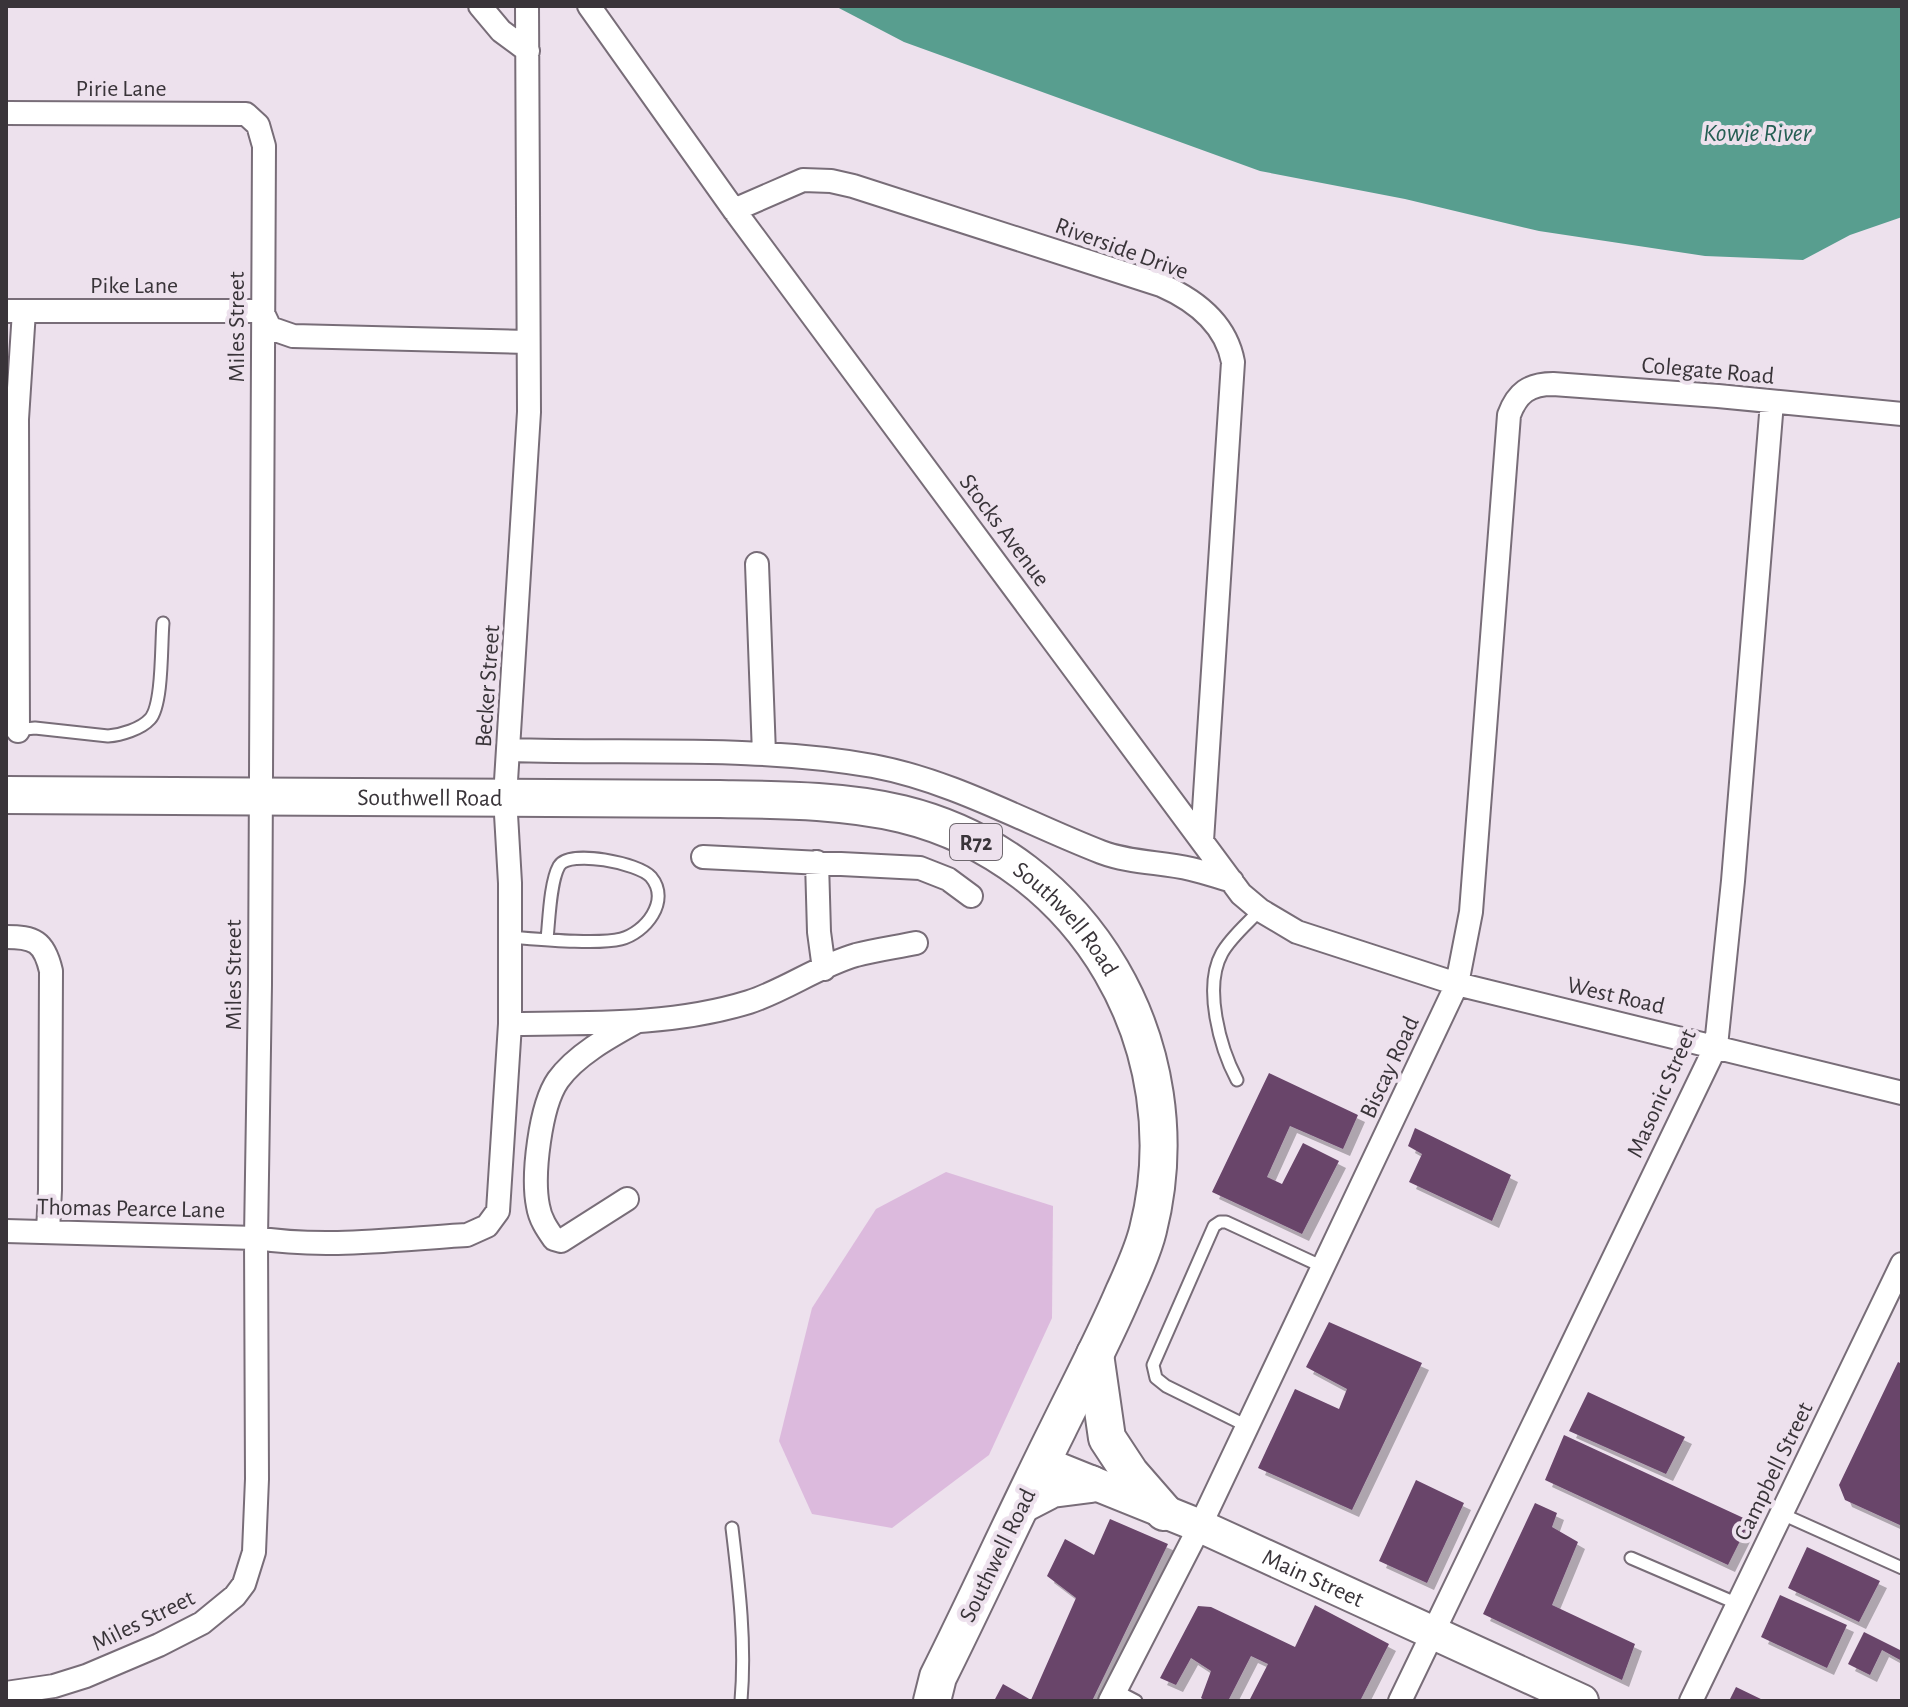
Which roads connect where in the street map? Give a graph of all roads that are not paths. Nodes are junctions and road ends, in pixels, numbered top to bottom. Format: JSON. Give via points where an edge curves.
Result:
{"nodes":[{"id":1,"x":480,"y":6,"type":"edge"},
{"id":2,"x":527,"y":6,"type":"edge"},
{"id":3,"x":589,"y":6,"type":"edge"},
{"id":4,"x":528,"y":51,"type":"junction"},
{"id":5,"x":6,"y":113,"type":"edge"},
{"id":6,"x":236,"y":113,"type":"joint"},
{"id":7,"x":734,"y":210,"type":"junction"},
{"id":8,"x":15,"y":311,"type":"edge"},
{"id":9,"x":262,"y":311,"type":"junction"},
{"id":10,"x":528,"y":342,"type":"junction"},
{"id":11,"x":1515,"y":400,"type":"joint"},
{"id":12,"x":1772,"y":402,"type":"junction"},
{"id":13,"x":1902,"y":414,"type":"edge"},
{"id":14,"x":12,"y":525,"type":"edge"},
{"id":15,"x":757,"y":564,"type":"dead end"},
{"id":16,"x":163,"y":623,"type":"dead end"},
{"id":17,"x":12,"y":731,"type":"edge"},
{"id":18,"x":509,"y":750,"type":"junction"},
{"id":19,"x":764,"y":754,"type":"junction"},
{"id":20,"x":6,"y":795,"type":"edge"},
{"id":21,"x":260,"y":796,"type":"junction"},
{"id":22,"x":505,"y":797,"type":"junction"},
{"id":23,"x":1202,"y":841,"type":"junction"},
{"id":24,"x":703,"y":857,"type":"dead end"},
{"id":25,"x":817,"y":862,"type":"junction"},
{"id":26,"x":1232,"y":881,"type":"junction"},
{"id":27,"x":971,"y":896,"type":"dead end"},
{"id":28,"x":1260,"y":910,"type":"junction"},
{"id":29,"x":6,"y":937,"type":"edge"},
{"id":30,"x":510,"y":937,"type":"junction"},
{"id":31,"x":547,"y":939,"type":"junction"},
{"id":32,"x":916,"y":943,"type":"dead end"},
{"id":33,"x":824,"y":969,"type":"junction"},
{"id":34,"x":1457,"y":984,"type":"junction"},
{"id":35,"x":637,"y":1021,"type":"junction"},
{"id":36,"x":510,"y":1024,"type":"junction"},
{"id":37,"x":1716,"y":1046,"type":"junction"},
{"id":38,"x":1237,"y":1080,"type":"dead end"},
{"id":39,"x":1902,"y":1093,"type":"edge"},
{"id":40,"x":627,"y":1199,"type":"dead end"},
{"id":41,"x":6,"y":1231,"type":"edge"},
{"id":42,"x":48,"y":1232,"type":"junction"},
{"id":43,"x":256,"y":1238,"type":"junction"},
{"id":44,"x":1902,"y":1264,"type":"edge"},
{"id":45,"x":1323,"y":1267,"type":"junction"},
{"id":46,"x":1095,"y":1354,"type":"junction"},
{"id":47,"x":1247,"y":1426,"type":"junction"},
{"id":48,"x":1041,"y":1462,"type":"junction"},
{"id":49,"x":1091,"y":1484,"type":"junction"},
{"id":50,"x":1023,"y":1504,"type":"junction"},
{"id":51,"x":1164,"y":1512,"type":"junction"},
{"id":52,"x":1782,"y":1514,"type":"junction"},
{"id":53,"x":1200,"y":1526,"type":"junction"},
{"id":54,"x":732,"y":1528,"type":"dead end"},
{"id":55,"x":1631,"y":1558,"type":"dead end"},
{"id":56,"x":1902,"y":1568,"type":"edge"},
{"id":57,"x":1738,"y":1604,"type":"junction"},
{"id":58,"x":1431,"y":1634,"type":"junction"},
{"id":59,"x":6,"y":1693,"type":"edge"},
{"id":60,"x":1113,"y":1696,"type":"edge"},
{"id":61,"x":741,"y":1701,"type":"edge"},
{"id":62,"x":932,"y":1701,"type":"edge"},
{"id":63,"x":1136,"y":1701,"type":"edge"},
{"id":64,"x":1400,"y":1701,"type":"edge"},
{"id":65,"x":1582,"y":1701,"type":"edge"},
{"id":66,"x":1691,"y":1701,"type":"edge"}],
"edges":[{"from":1,"to":4,"type":"street"},
{"from":2,"to":4,"type":"street","name":"Becker Street"},
{"from":3,"to":7,"type":"street","name":"Stocks Avenue"},
{"from":4,"to":10,"type":"street","name":"Becker Street"},
{"from":5,"to":6,"type":"street","name":"Pirie Lane"},
{"from":6,"to":9,"type":"street","name":"Miles Street","via":[[253,118],[264,146]]},
{"from":7,"to":23,"type":"street","name":"Stocks Avenue"},
{"from":7,"to":23,"type":"street","name":"Riverside Drive","via":[[803,180],[853,186],[1161,285],[1197,305],[1223,334],[1233,362]]},
{"from":8,"to":9,"type":"street","name":"Pike Lane"},
{"from":8,"to":14,"type":"street"},
{"from":9,"to":10,"type":"street","via":[[270,328],[293,336]]},
{"from":9,"to":21,"type":"street","name":"Miles Street"},
{"from":10,"to":18,"type":"street","name":"Becker Street","via":[[529,412]]},
{"from":11,"to":12,"type":"street","name":"Colegate Road","via":[[1527,388],[1553,384]]},
{"from":11,"to":34,"type":"street","name":"Biscay Road","via":[[1509,415],[1471,912]]},
{"from":12,"to":13,"type":"street","name":"Colegate Road"},
{"from":12,"to":37,"type":"street","name":"Masonic Street"},
{"from":14,"to":17,"type":"street"},
{"from":15,"to":19,"type":"street"},
{"from":16,"to":17,"type":"lane","via":[[157,700],[148,722],[108,736],[35,728]]},
{"from":18,"to":19,"type":"street","name":"Southwell Road"},
{"from":18,"to":22,"type":"street","name":"Becker Street"},
{"from":19,"to":26,"type":"street","name":"Southwell Road","via":[[877,767],[928,781],[1102,852]]},
{"from":20,"to":21,"type":"main road","name":"Southwell Road","number":"R72"},
{"from":21,"to":22,"type":"main road","name":"Southwell Road","number":"R72"},
{"from":21,"to":43,"type":"street","name":"Miles Street"},
{"from":22,"to":30,"type":"street","name":"Becker Street"},
{"from":22,"to":46,"type":"main road","name":"Southwell Road","number":"R72","via":[[802,801],[903,814],[972,840],[1044,887],[1080,923],[1122,993],[1145,1047],[1158,1113],[1158,1171],[1148,1231]]},
{"from":23,"to":26,"type":"street","name":"Stocks Avenue"},
{"from":24,"to":25,"type":"street"},
{"from":25,"to":27,"type":"street","via":[[920,868]]},
{"from":25,"to":33,"type":"street"},
{"from":26,"to":28,"type":"street","name":"Stocks Avenue"},
{"from":28,"to":34,"type":"street","name":"Stocks Avenue","via":[[1297,932]]},
{"from":28,"to":38,"type":"lane","via":[[1231,940],[1217,965],[1218,1035]]},
{"from":29,"to":42,"type":"street","via":[[36,942],[51,971]]},
{"from":30,"to":31,"type":"lane"},
{"from":30,"to":36,"type":"street","name":"Becker Street"},
{"from":31,"to":31,"type":"lane","via":[[616,940],[633,935],[653,915],[652,878],[621,863],[565,861],[557,873]]},
{"from":32,"to":33,"type":"street","via":[[857,955]]},
{"from":33,"to":35,"type":"street","via":[[746,1003]]},
{"from":34,"to":37,"type":"street","name":"West Road"},
{"from":34,"to":45,"type":"street","name":"Biscay Road"},
{"from":35,"to":36,"type":"street"},
{"from":35,"to":40,"type":"street","via":[[572,1064],[557,1081],[539,1142],[537,1204],[554,1239],[561,1241]]},
{"from":36,"to":43,"type":"street","name":"Becker Street","via":[[500,1204],[487,1226],[467,1235],[316,1243]]},
{"from":37,"to":39,"type":"street","name":"West Road"},
{"from":37,"to":58,"type":"street","name":"Masonic Street"},
{"from":41,"to":42,"type":"street","name":"Thomas Pearce Lane"},
{"from":42,"to":43,"type":"street","name":"Thomas Pearce Lane"},
{"from":43,"to":59,"type":"street","name":"Miles Street","via":[[255,1533],[244,1584],[202,1623],[159,1645],[54,1686]]},
{"from":44,"to":52,"type":"street","name":"Campbell Street"},
{"from":45,"to":47,"type":"street","name":"Biscay Road"},
{"from":45,"to":47,"type":"lane","via":[[1226,1222],[1214,1226],[1153,1365],[1156,1378],[1166,1386]]},
{"from":46,"to":48,"type":"main road","name":"Southwell Road","number":"R72"},
{"from":46,"to":51,"type":"main road","via":[[1107,1438]]},
{"from":47,"to":53,"type":"street","name":"Biscay Road"},
{"from":48,"to":49,"type":"street","name":"Main Street"},
{"from":48,"to":50,"type":"main road","name":"Southwell Road","number":"R72"},
{"from":49,"to":50,"type":"main road","via":[[1052,1489]]},
{"from":49,"to":51,"type":"street","name":"Main Street"},
{"from":50,"to":62,"type":"main road","name":"Southwell Road","number":"R72","via":[[938,1677]]},
{"from":51,"to":53,"type":"street","name":"Main Street"},
{"from":52,"to":56,"type":"lane"},
{"from":52,"to":57,"type":"street","name":"Campbell Street"},
{"from":53,"to":58,"type":"street","name":"Main Street"},
{"from":53,"to":60,"type":"street","name":"Biscay Road"},
{"from":54,"to":61,"type":"lane","via":[[744,1670]]},
{"from":55,"to":57,"type":"lane"},
{"from":57,"to":66,"type":"street","name":"Campbell Street"},
{"from":58,"to":64,"type":"street","name":"Masonic Street"},
{"from":58,"to":65,"type":"street","name":"Main Street"},
{"from":60,"to":63,"type":"lane"}]}
